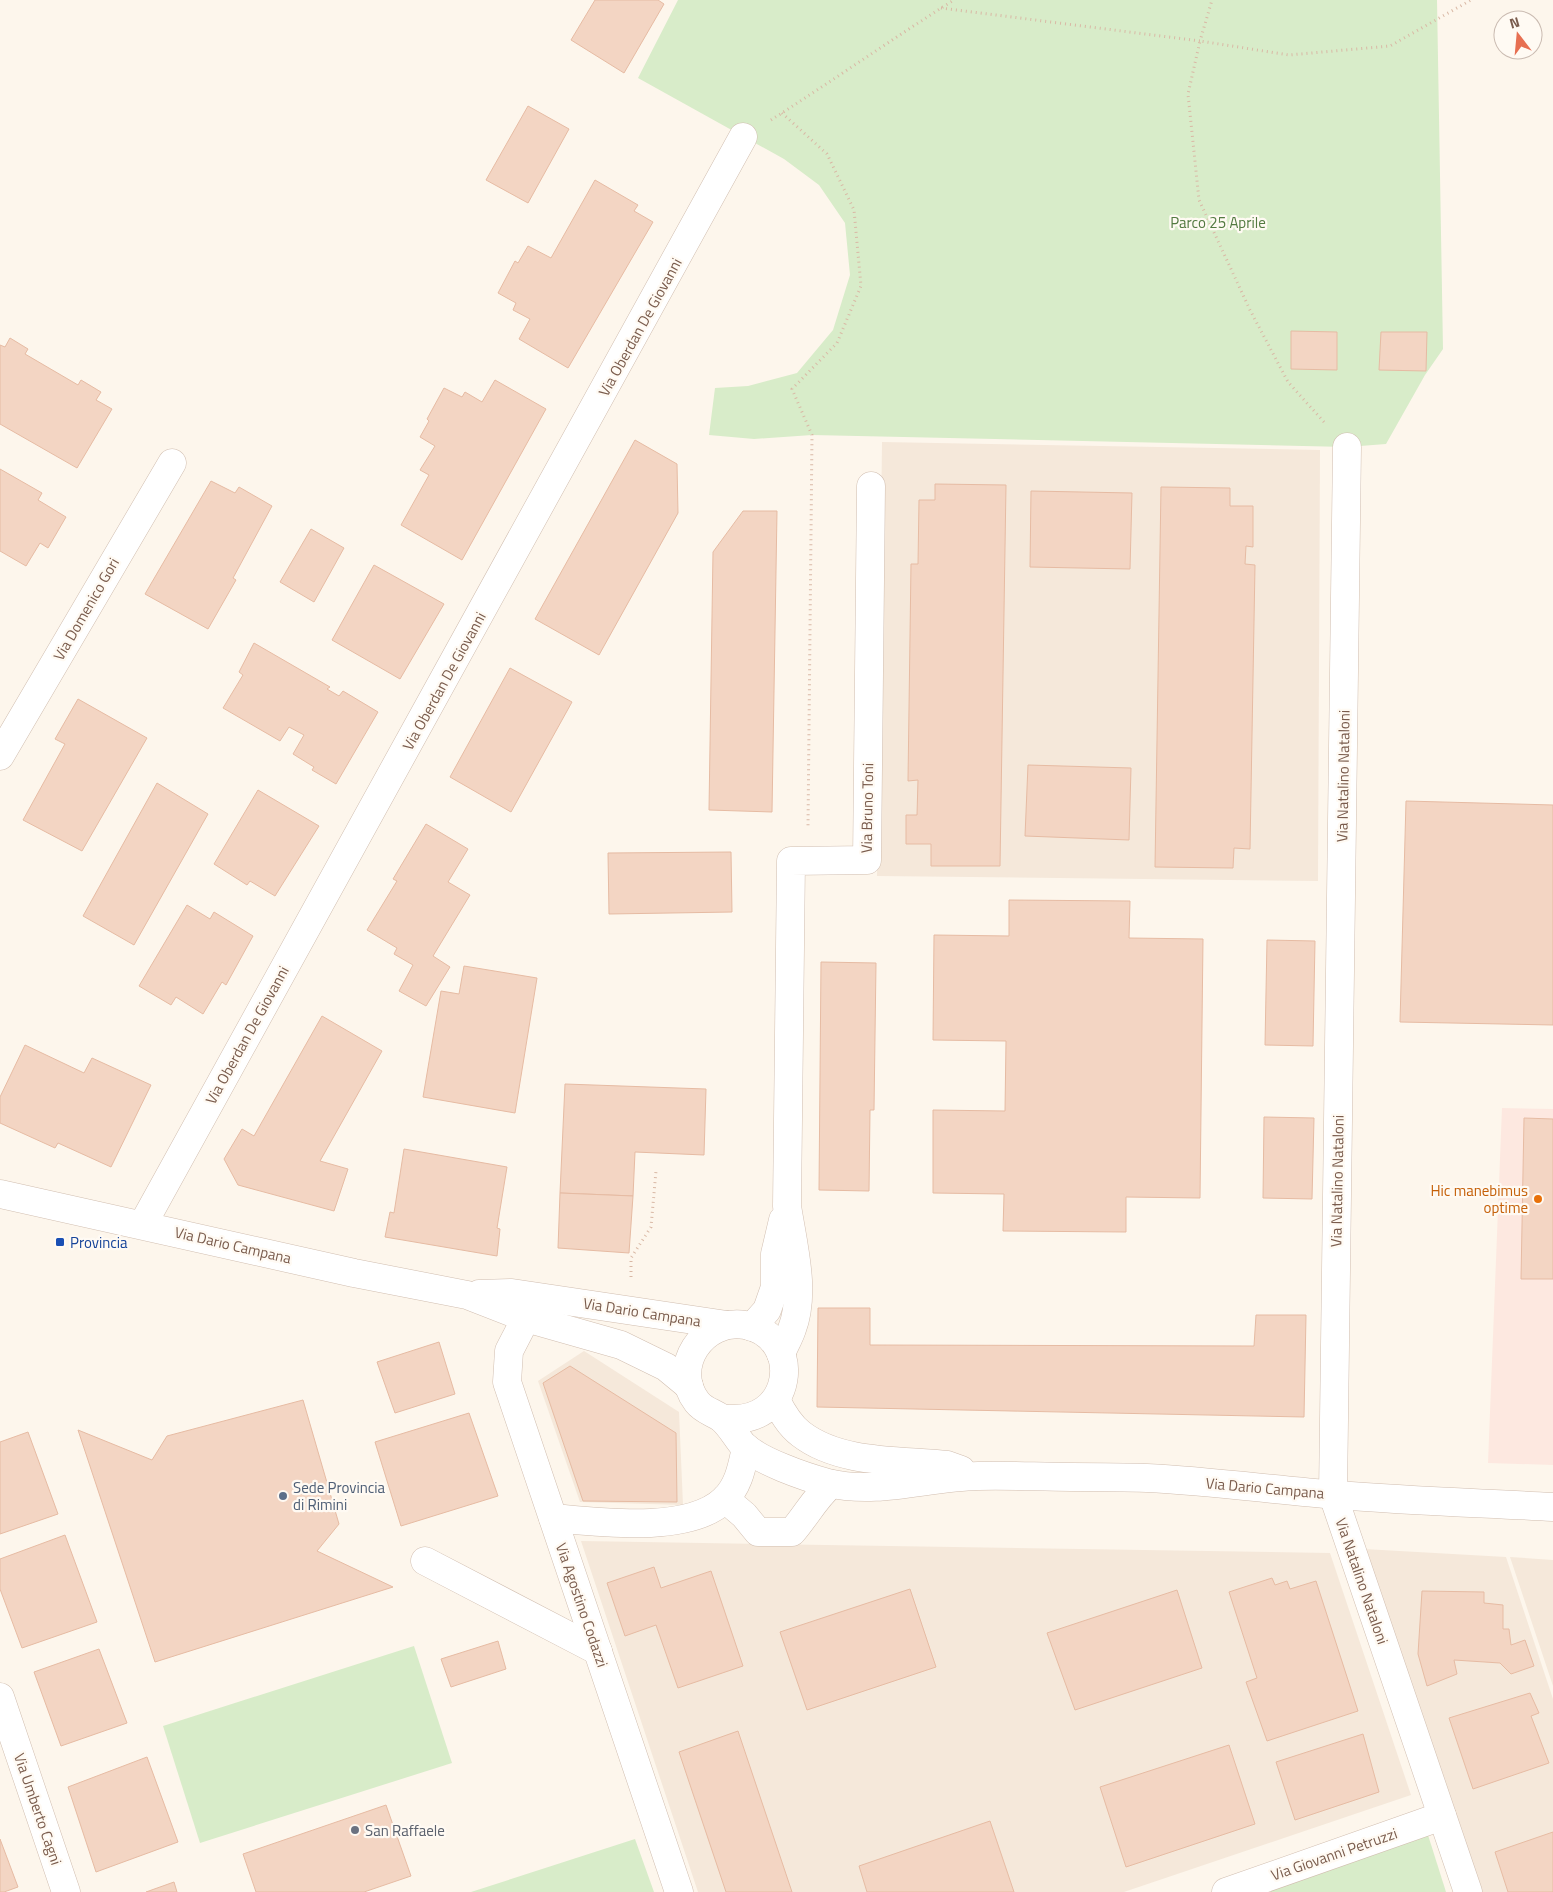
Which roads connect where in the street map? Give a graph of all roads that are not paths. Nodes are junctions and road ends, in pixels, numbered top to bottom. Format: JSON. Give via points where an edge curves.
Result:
{"nodes":[{"id":1,"x":743,"y":138,"type":"road end"},
{"id":2,"x":1347,"y":447,"type":"road end"},
{"id":3,"x":172,"y":463,"type":"dead end"},
{"id":4,"x":871,"y":486,"type":"dead end"},
{"id":5,"x":0,"y":756,"type":"edge"},
{"id":6,"x":0,"y":1194,"type":"edge"},
{"id":7,"x":787,"y":1206,"type":"junction"},
{"id":8,"x":143,"y":1224,"type":"junction"},
{"id":9,"x":467,"y":1295,"type":"junction"},
{"id":10,"x":526,"y":1318,"type":"junction"},
{"id":11,"x":739,"y":1326,"type":"junction"},
{"id":12,"x":781,"y":1354,"type":"junction"},
{"id":13,"x":689,"y":1386,"type":"junction"},
{"id":14,"x":776,"y":1400,"type":"junction"},
{"id":15,"x":721,"y":1418,"type":"junction"},
{"id":16,"x":746,"y":1448,"type":"junction"},
{"id":17,"x":976,"y":1476,"type":"junction"},
{"id":18,"x":831,"y":1484,"type":"junction"},
{"id":19,"x":1333,"y":1494,"type":"junction"},
{"id":20,"x":725,"y":1499,"type":"junction"},
{"id":21,"x":1553,"y":1507,"type":"edge"},
{"id":22,"x":553,"y":1518,"type":"junction"},
{"id":23,"x":425,"y":1561,"type":"dead end"},
{"id":24,"x":598,"y":1651,"type":"junction"},
{"id":25,"x":0,"y":1697,"type":"edge"},
{"id":26,"x":1442,"y":1816,"type":"junction"},
{"id":27,"x":66,"y":1892,"type":"edge"},
{"id":28,"x":679,"y":1892,"type":"edge"},
{"id":29,"x":1226,"y":1892,"type":"edge"},
{"id":30,"x":1468,"y":1892,"type":"edge"}],
"edges":[{"from":1,"to":8,"type":"street","name":"Via Oberdan De Giovanni"},
{"from":2,"to":19,"type":"street","name":"Via Natalino Nataloni"},
{"from":3,"to":5,"type":"street","name":"Via Domenico Gori"},
{"from":4,"to":7,"type":"street","name":"Via Bruno Toni","via":[[867,860],[791,861]]},
{"from":6,"to":8,"type":"street","name":"Via Dario Campana"},
{"from":7,"to":11,"type":"street","name":"Via Bruno Toni","via":[[775,1254],[775,1287],[767,1310]]},
{"from":7,"to":12,"type":"street","name":"Via Bruno Toni","via":[[798,1301],[793,1328]]},
{"from":8,"to":9,"type":"street","name":"Via Dario Campana","via":[[354,1273]]},
{"from":9,"to":10,"type":"street","name":"Via Dario Campana"},
{"from":9,"to":11,"type":"street","name":"Via Dario Campana","via":[[512,1293]]},
{"from":10,"to":13,"type":"street","name":"Via Dario Campana","via":[[621,1345],[666,1367]]},
{"from":10,"to":22,"type":"street","name":"Via Agostino Codazzi","via":[[509,1351],[507,1382]]},
{"from":11,"to":12,"type":"street","name":"Via Dario Campana","via":[[759,1330],[772,1340]]},
{"from":11,"to":13,"type":"street","name":"Via Dario Campana","via":[[712,1331],[699,1341],[687,1372]]},
{"from":12,"to":14,"type":"street","via":[[784,1370]]},
{"from":13,"to":15,"type":"street","name":"Via Dario Campana","via":[[696,1401],[707,1412]]},
{"from":14,"to":15,"type":"street","name":"Via Dario Campana","via":[[752,1418],[736,1421]]},
{"from":14,"to":17,"type":"street","name":"Via Dario Campana","via":[[784,1416],[800,1433],[832,1449],[848,1455],[947,1465]]},
{"from":15,"to":16,"type":"street","name":"Via Dario Campana"},
{"from":16,"to":18,"type":"street","name":"Via Dario Campana","via":[[795,1473]]},
{"from":16,"to":20,"type":"street","via":[[739,1479]]},
{"from":17,"to":18,"type":"street","name":"Via Dario Campana","via":[[879,1488]]},
{"from":17,"to":19,"type":"street","name":"Via Dario Campana","via":[[1148,1478]]},
{"from":18,"to":20,"type":"street","via":[[817,1496],[792,1532],[758,1532]]},
{"from":19,"to":21,"type":"street","name":"Via Dario Campana"},
{"from":19,"to":26,"type":"street","name":"Via Natalino Nataloni"},
{"from":20,"to":22,"type":"street","via":[[706,1514],[638,1525]]},
{"from":22,"to":24,"type":"street","name":"Via Agostino Codazzi"},
{"from":23,"to":24,"type":"street"},
{"from":24,"to":28,"type":"street","name":"Via Agostino Codazzi"},
{"from":25,"to":27,"type":"street","name":"Via Umberto Cagni"},
{"from":26,"to":29,"type":"street","name":"Via Giovanni Petruzzi"},
{"from":26,"to":30,"type":"street","name":"Via Natalino Nataloni"}]}
